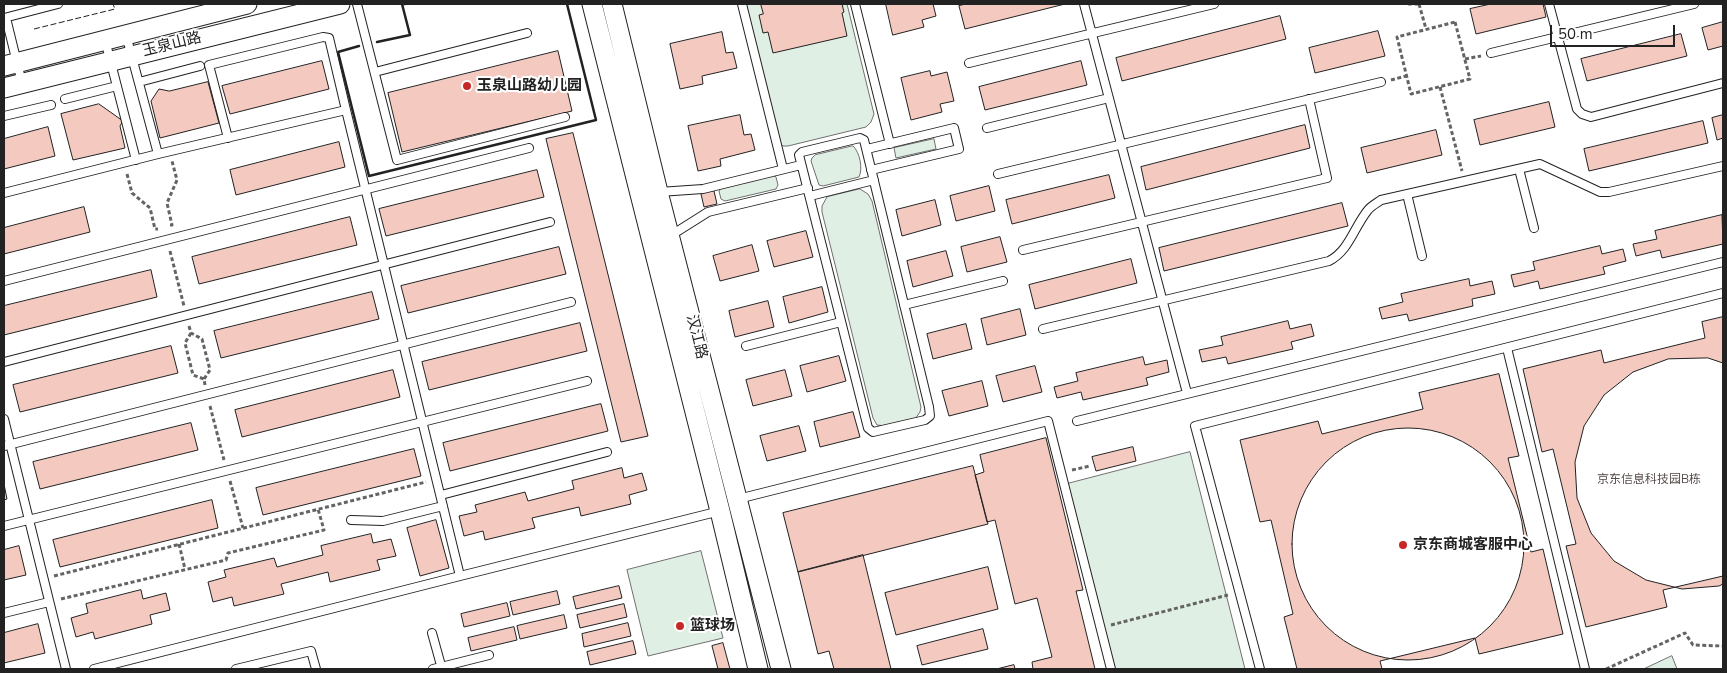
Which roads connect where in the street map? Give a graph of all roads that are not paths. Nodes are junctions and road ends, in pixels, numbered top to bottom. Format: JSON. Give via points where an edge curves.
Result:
{"nodes":[{"id":1,"x":58,"y":4,"type":"edge"},
{"id":2,"x":247,"y":4,"type":"edge"},
{"id":3,"x":340,"y":4,"type":"edge"},
{"id":4,"x":357,"y":4,"type":"edge"},
{"id":5,"x":592,"y":4,"type":"edge"},
{"id":6,"x":612,"y":4,"type":"edge"},
{"id":7,"x":742,"y":4,"type":"edge"},
{"id":8,"x":855,"y":4,"type":"edge"},
{"id":9,"x":1084,"y":4,"type":"edge"},
{"id":10,"x":1214,"y":4,"type":"edge"},
{"id":11,"x":1549,"y":4,"type":"edge"},
{"id":12,"x":1694,"y":4,"type":"edge"},
{"id":13,"x":5,"y":18,"type":"edge"},
{"id":14,"x":527,"y":33,"type":"dead end"},
{"id":15,"x":1092,"y":33,"type":"junction"},
{"id":16,"x":126,"y":35,"type":"junction"},
{"id":17,"x":1558,"y":37,"type":"junction"},
{"id":18,"x":105,"y":40,"type":"junction"},
{"id":19,"x":1491,"y":53,"type":"road end"},
{"id":20,"x":131,"y":55,"type":"junction"},
{"id":21,"x":110,"y":61,"type":"junction"},
{"id":22,"x":969,"y":63,"type":"dead end"},
{"id":23,"x":10,"y":64,"type":"edge"},
{"id":24,"x":200,"y":66,"type":"dead end"},
{"id":25,"x":374,"y":72,"type":"junction"},
{"id":26,"x":139,"y":82,"type":"junction"},
{"id":27,"x":1381,"y":82,"type":"dead end"},
{"id":28,"x":22,"y":83,"type":"junction"},
{"id":29,"x":1723,"y":83,"type":"edge"},
{"id":30,"x":117,"y":86,"type":"junction"},
{"id":31,"x":4,"y":88,"type":"edge"},
{"id":32,"x":1109,"y":98,"type":"junction"},
{"id":33,"x":65,"y":99,"type":"dead end"},
{"id":34,"x":1309,"y":99,"type":"junction"},
{"id":35,"x":51,"y":104,"type":"dead end"},
{"id":36,"x":346,"y":110,"type":"junction"},
{"id":37,"x":4,"y":116,"type":"edge"},
{"id":38,"x":565,"y":117,"type":"dead end"},
{"id":39,"x":986,"y":128,"type":"dead end"},
{"id":40,"x":228,"y":138,"type":"junction"},
{"id":41,"x":890,"y":144,"type":"junction"},
{"id":42,"x":1121,"y":145,"type":"junction"},
{"id":43,"x":529,"y":148,"type":"dead end"},
{"id":44,"x":866,"y":149,"type":"junction"},
{"id":45,"x":158,"y":154,"type":"junction"},
{"id":46,"x":136,"y":160,"type":"junction"},
{"id":47,"x":801,"y":165,"type":"junction"},
{"id":48,"x":1723,"y":166,"type":"edge"},
{"id":49,"x":783,"y":169,"type":"junction"},
{"id":50,"x":1519,"y":169,"type":"junction"},
{"id":51,"x":872,"y":170,"type":"junction"},
{"id":52,"x":998,"y":174,"type":"dead end"},
{"id":53,"x":874,"y":180,"type":"junction"},
{"id":54,"x":808,"y":188,"type":"junction"},
{"id":55,"x":365,"y":189,"type":"junction"},
{"id":56,"x":658,"y":192,"type":"junction"},
{"id":57,"x":4,"y":193,"type":"edge"},
{"id":58,"x":1407,"y":194,"type":"junction"},
{"id":59,"x":810,"y":196,"type":"junction"},
{"id":60,"x":550,"y":222,"type":"dead end"},
{"id":61,"x":1142,"y":222,"type":"junction"},
{"id":62,"x":1534,"y":228,"type":"dead end"},
{"id":63,"x":670,"y":236,"type":"junction"},
{"id":64,"x":1023,"y":250,"type":"dead end"},
{"id":65,"x":1422,"y":256,"type":"dead end"},
{"id":66,"x":1723,"y":262,"type":"edge"},
{"id":67,"x":384,"y":265,"type":"junction"},
{"id":68,"x":4,"y":281,"type":"edge"},
{"id":69,"x":1003,"y":281,"type":"dead end"},
{"id":70,"x":1723,"y":293,"type":"edge"},
{"id":71,"x":1162,"y":301,"type":"junction"},
{"id":72,"x":571,"y":302,"type":"dead end"},
{"id":73,"x":904,"y":305,"type":"junction"},
{"id":74,"x":842,"y":322,"type":"junction"},
{"id":75,"x":1043,"y":329,"type":"dead end"},
{"id":76,"x":404,"y":344,"type":"junction"},
{"id":77,"x":746,"y":346,"type":"dead end"},
{"id":78,"x":1506,"y":348,"type":"junction"},
{"id":79,"x":4,"y":362,"type":"edge"},
{"id":80,"x":586,"y":381,"type":"dead end"},
{"id":81,"x":1187,"y":394,"type":"junction"},
{"id":82,"x":4,"y":419,"type":"edge"},
{"id":83,"x":1077,"y":421,"type":"dead end"},
{"id":84,"x":423,"y":422,"type":"junction"},
{"id":85,"x":7,"y":445,"type":"edge"},
{"id":86,"x":607,"y":452,"type":"dead end"},
{"id":87,"x":440,"y":495,"type":"junction"},
{"id":88,"x":726,"y":504,"type":"junction"},
{"id":89,"x":443,"y":506,"type":"junction"},
{"id":90,"x":29,"y":520,"type":"junction"},
{"id":91,"x":351,"y":520,"type":"dead end"},
{"id":92,"x":4,"y":526,"type":"edge"},
{"id":93,"x":460,"y":576,"type":"junction"},
{"id":94,"x":49,"y":602,"type":"junction"},
{"id":95,"x":4,"y":612,"type":"edge"},
{"id":96,"x":432,"y":633,"type":"dead end"},
{"id":97,"x":489,"y":655,"type":"dead end"},
{"id":98,"x":442,"y":668,"type":"edge"},
{"id":99,"x":66,"y":669,"type":"edge"},
{"id":100,"x":94,"y":669,"type":"edge"},
{"id":101,"x":236,"y":669,"type":"edge"},
{"id":102,"x":316,"y":669,"type":"edge"},
{"id":103,"x":433,"y":669,"type":"edge"},
{"id":104,"x":758,"y":669,"type":"edge"},
{"id":105,"x":781,"y":669,"type":"edge"},
{"id":106,"x":1111,"y":669,"type":"edge"},
{"id":107,"x":1260,"y":669,"type":"edge"},
{"id":108,"x":1585,"y":669,"type":"edge"}],
"edges":[{"from":1,"to":13,"type":"lane"},
{"from":2,"to":16,"type":"street","name":"玉泉山路"},
{"from":3,"to":20,"type":"street","name":"玉泉山路"},
{"from":4,"to":25,"type":"lane"},
{"from":5,"to":88,"type":"street","name":"汉江路"},
{"from":6,"to":56,"type":"street","name":"汉江路"},
{"from":7,"to":49,"type":"lane"},
{"from":8,"to":41,"type":"lane"},
{"from":9,"to":15,"type":"lane"},
{"from":10,"to":15,"type":"lane"},
{"from":11,"to":17,"type":"lane"},
{"from":12,"to":17,"type":"lane"},
{"from":13,"to":23,"type":"lane"},
{"from":14,"to":25,"type":"lane"},
{"from":15,"to":22,"type":"lane"},
{"from":15,"to":32,"type":"lane"},
{"from":16,"to":18,"type":"street","name":"玉泉山路"},
{"from":16,"to":20,"type":"lane"},
{"from":17,"to":19,"type":"lane"},
{"from":17,"to":29,"type":"lane","via":[[1577,109],[1591,117]]},
{"from":18,"to":21,"type":"lane"},
{"from":18,"to":23,"type":"street","name":"玉泉山路"},
{"from":20,"to":21,"type":"street","name":"玉泉山路"},
{"from":20,"to":26,"type":"lane"},
{"from":21,"to":28,"type":"street","name":"玉泉山路"},
{"from":21,"to":30,"type":"lane"},
{"from":23,"to":28,"type":"lane"},
{"from":24,"to":26,"type":"lane"},
{"from":25,"to":38,"type":"lane","via":[[397,160]]},
{"from":26,"to":45,"type":"lane"},
{"from":27,"to":34,"type":"lane"},
{"from":28,"to":31,"type":"street","name":"玉泉山路"},
{"from":30,"to":33,"type":"lane"},
{"from":30,"to":46,"type":"lane"},
{"from":32,"to":39,"type":"lane"},
{"from":32,"to":42,"type":"lane"},
{"from":34,"to":42,"type":"lane"},
{"from":34,"to":61,"type":"lane","via":[[1327,178]]},
{"from":35,"to":37,"type":"lane"},
{"from":36,"to":40,"type":"lane"},
{"from":36,"to":40,"type":"lane","via":[[329,38],[323,37],[209,65]]},
{"from":36,"to":55,"type":"lane"},
{"from":40,"to":45,"type":"lane"},
{"from":41,"to":44,"type":"lane"},
{"from":41,"to":51,"type":"lane","via":[[954,128],[959,149]]},
{"from":42,"to":52,"type":"lane"},
{"from":42,"to":61,"type":"lane"},
{"from":43,"to":55,"type":"lane"},
{"from":44,"to":47,"type":"lane","via":[[864,140],[860,138],[822,147],[802,152],[799,155]]},
{"from":44,"to":51,"type":"lane"},
{"from":45,"to":46,"type":"lane"},
{"from":46,"to":57,"type":"lane"},
{"from":47,"to":49,"type":"lane"},
{"from":47,"to":54,"type":"lane"},
{"from":48,"to":50,"type":"lane","via":[[1610,192],[1600,192],[1540,164]]},
{"from":49,"to":56,"type":"lane","via":[[703,189]]},
{"from":50,"to":58,"type":"lane"},
{"from":50,"to":62,"type":"lane"},
{"from":51,"to":53,"type":"lane"},
{"from":53,"to":59,"type":"lane"},
{"from":53,"to":73,"type":"lane"},
{"from":54,"to":59,"type":"lane"},
{"from":54,"to":63,"type":"lane","via":[[708,212]]},
{"from":55,"to":67,"type":"lane"},
{"from":55,"to":68,"type":"lane"},
{"from":56,"to":63,"type":"street","name":"汉江路"},
{"from":58,"to":65,"type":"lane"},
{"from":58,"to":71,"type":"lane","via":[[1381,200],[1369,209],[1337,257],[1328,262]]},
{"from":59,"to":74,"type":"lane"},
{"from":60,"to":67,"type":"lane"},
{"from":61,"to":64,"type":"lane"},
{"from":61,"to":71,"type":"lane"},
{"from":63,"to":88,"type":"street","name":"汉江路"},
{"from":66,"to":81,"type":"lane"},
{"from":67,"to":76,"type":"lane"},
{"from":67,"to":79,"type":"lane"},
{"from":69,"to":73,"type":"lane"},
{"from":70,"to":78,"type":"lane"},
{"from":71,"to":75,"type":"lane"},
{"from":71,"to":81,"type":"lane"},
{"from":72,"to":76,"type":"lane"},
{"from":73,"to":74,"type":"lane","via":[[929,407],[930,416],[925,420],[882,431],[873,432],[868,428]]},
{"from":74,"to":77,"type":"lane"},
{"from":76,"to":84,"type":"lane"},
{"from":76,"to":85,"type":"lane"},
{"from":78,"to":107,"type":"lane","via":[[1195,426]]},
{"from":78,"to":108,"type":"lane"},
{"from":80,"to":84,"type":"lane"},
{"from":81,"to":83,"type":"lane"},
{"from":82,"to":85,"type":"lane"},
{"from":84,"to":87,"type":"lane"},
{"from":84,"to":90,"type":"lane"},
{"from":85,"to":90,"type":"lane"},
{"from":86,"to":87,"type":"lane"},
{"from":87,"to":89,"type":"lane"},
{"from":88,"to":93,"type":"lane"},
{"from":88,"to":104,"type":"street","name":"汉江路"},
{"from":88,"to":105,"type":"street","name":"汉江路"},
{"from":88,"to":106,"type":"lane","via":[[1048,421]]},
{"from":89,"to":91,"type":"lane","via":[[383,521]]},
{"from":89,"to":93,"type":"lane"},
{"from":90,"to":92,"type":"lane"},
{"from":90,"to":94,"type":"lane"},
{"from":93,"to":100,"type":"lane"},
{"from":94,"to":95,"type":"lane"},
{"from":94,"to":99,"type":"lane"},
{"from":96,"to":98,"type":"lane"},
{"from":97,"to":98,"type":"lane"},
{"from":98,"to":103,"type":"lane"},
{"from":101,"to":102,"type":"lane","via":[[311,651]]}]}
